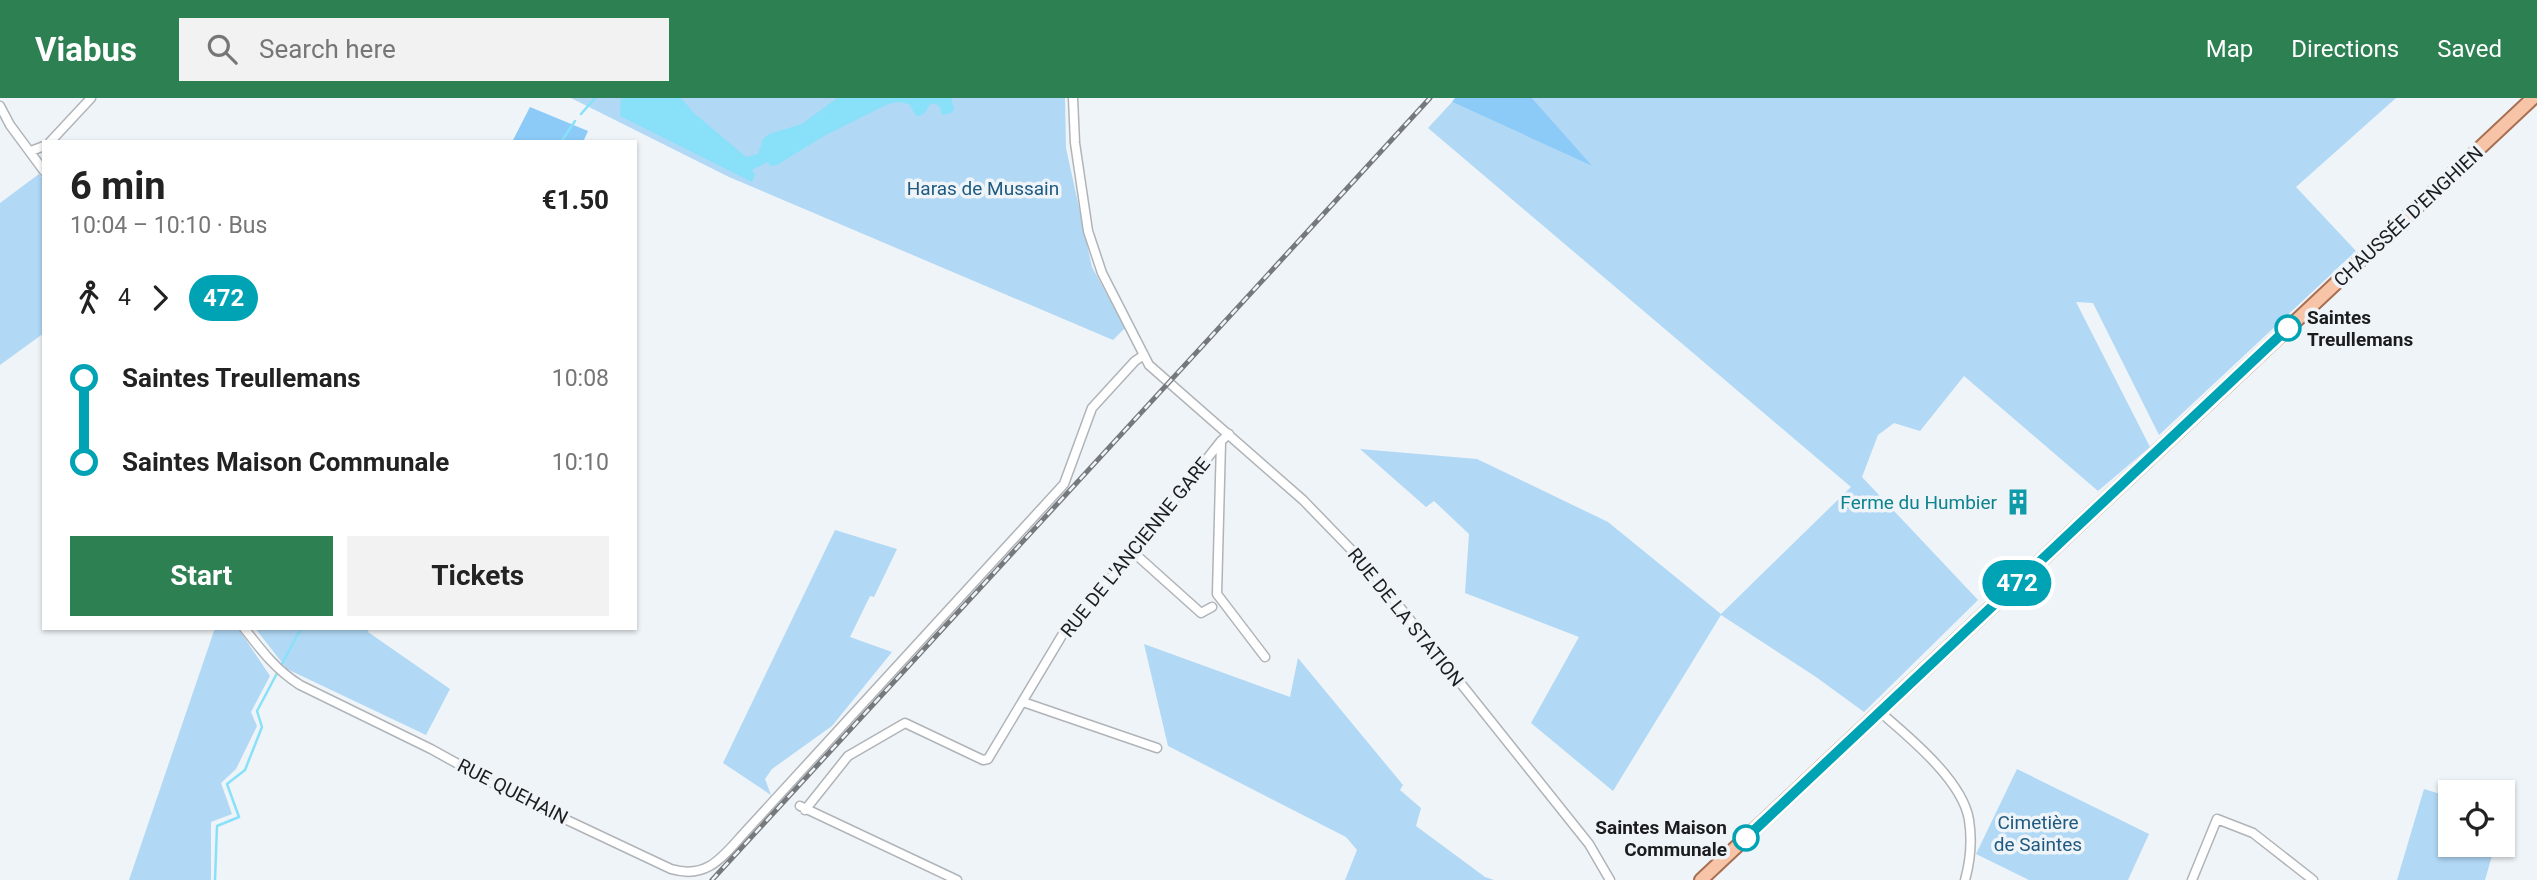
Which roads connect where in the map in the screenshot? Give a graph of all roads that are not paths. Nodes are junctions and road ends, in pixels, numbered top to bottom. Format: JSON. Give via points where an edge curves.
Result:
{"nodes":[{"id":1,"x":91,"y":98,"type":"edge"},
{"id":2,"x":1073,"y":98,"type":"edge"},
{"id":3,"x":2532,"y":98,"type":"edge"},
{"id":4,"x":0,"y":106,"type":"edge"},
{"id":5,"x":52,"y":140,"type":"edge"},
{"id":6,"x":42,"y":147,"type":"edge"},
{"id":7,"x":31,"y":151,"type":"junction"},
{"id":8,"x":42,"y":168,"type":"edge"},
{"id":9,"x":1144,"y":355,"type":"junction"},
{"id":10,"x":1229,"y":433,"type":"junction"},
{"id":11,"x":1221,"y":441,"type":"junction"},
{"id":12,"x":1133,"y":552,"type":"junction"},
{"id":13,"x":1212,"y":607,"type":"dead end"},
{"id":14,"x":246,"y":630,"type":"edge"},
{"id":15,"x":1265,"y":657,"type":"dead end"},
{"id":16,"x":1023,"y":702,"type":"junction"},
{"id":17,"x":1880,"y":712,"type":"junction"},
{"id":18,"x":1157,"y":748,"type":"dead end"},
{"id":19,"x":957,"y":880,"type":"edge"},
{"id":20,"x":1610,"y":880,"type":"edge"},
{"id":21,"x":1701,"y":880,"type":"edge"},
{"id":22,"x":1965,"y":880,"type":"edge"},
{"id":23,"x":2192,"y":880,"type":"edge"},
{"id":24,"x":2313,"y":880,"type":"edge"}],
"edges":[{"from":1,"to":5,"type":"street"},
{"from":2,"to":9,"type":"street","name":"RUE DE LA STATION","via":[[1088,231],[1101,272]]},
{"from":3,"to":17,"type":"main road","name":"CHAUSSÉE D'ENGHIEN"},
{"from":4,"to":7,"type":"street"},
{"from":6,"to":7,"type":"street"},
{"from":7,"to":8,"type":"street"},
{"from":9,"to":10,"type":"street","name":"RUE DE LA STATION","via":[[1149,365]]},
{"from":9,"to":14,"type":"street","name":"RUE QUEHAIN","via":[[1092,408],[1063,484],[779,797],[703,873],[684,874],[516,796],[431,748],[300,685],[280,672]]},
{"from":10,"to":11,"type":"street","name":"RUE DE L'ANCIENNE GARE"},
{"from":10,"to":20,"type":"street","name":"RUE DE LA STATION","via":[[1367,566],[1578,830]]},
{"from":11,"to":12,"type":"street","name":"RUE DE L'ANCIENNE GARE"},
{"from":11,"to":15,"type":"street","via":[[1217,594]]},
{"from":12,"to":13,"type":"street","via":[[1201,613]]},
{"from":12,"to":16,"type":"street","name":"RUE DE L'ANCIENNE GARE","via":[[1064,632]]},
{"from":16,"to":18,"type":"street"},
{"from":16,"to":19,"type":"street","name":"RUE DE L'ANCIENNE GARE","via":[[988,759],[905,723],[848,756],[803,808]]},
{"from":17,"to":21,"type":"main road","name":"CHAUSSÉE D'ENGHIEN"},
{"from":17,"to":22,"type":"street","via":[[1927,752],[1961,800],[1969,820]]},
{"from":23,"to":24,"type":"street","via":[[2217,819],[2253,833]]}]}
